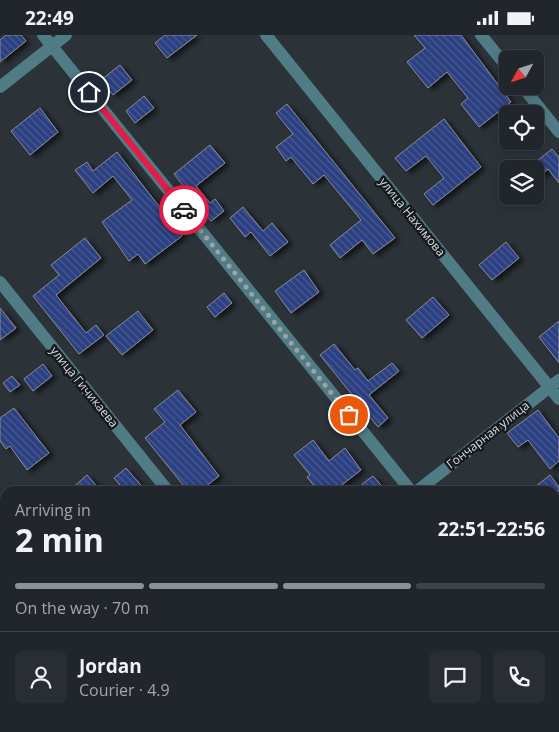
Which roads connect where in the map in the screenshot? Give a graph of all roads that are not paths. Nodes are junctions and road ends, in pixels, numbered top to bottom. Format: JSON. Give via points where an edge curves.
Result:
{"nodes":[{"id":1,"x":44,"y":35,"type":"edge"},
{"id":2,"x":66,"y":35,"type":"edge"},
{"id":3,"x":266,"y":35,"type":"edge"},
{"id":4,"x":481,"y":35,"type":"edge"},
{"id":5,"x":52,"y":46,"type":"junction"},
{"id":6,"x":499,"y":57,"type":"edge"},
{"id":7,"x":0,"y":87,"type":"edge"},
{"id":8,"x":529,"y":95,"type":"edge"},
{"id":9,"x":559,"y":132,"type":"edge"},
{"id":10,"x":0,"y":282,"type":"edge"},
{"id":11,"x":554,"y":383,"type":"edge"},
{"id":12,"x":559,"y":399,"type":"edge"},
{"id":13,"x":164,"y":486,"type":"edge"},
{"id":14,"x":407,"y":486,"type":"edge"},
{"id":15,"x":423,"y":486,"type":"edge"}],
"edges":[{"from":1,"to":5,"type":"street"},
{"from":2,"to":5,"type":"street"},
{"from":3,"to":11,"type":"street","name":"улица Нахимова"},
{"from":4,"to":6,"type":"street"},
{"from":5,"to":7,"type":"street"},
{"from":5,"to":14,"type":"street"},
{"from":8,"to":9,"type":"street"},
{"from":10,"to":13,"type":"street","name":"улица Гичикаева"},
{"from":11,"to":12,"type":"street","name":"улица Нахимова"},
{"from":11,"to":15,"type":"street","name":"Гончарная улица"}]}
